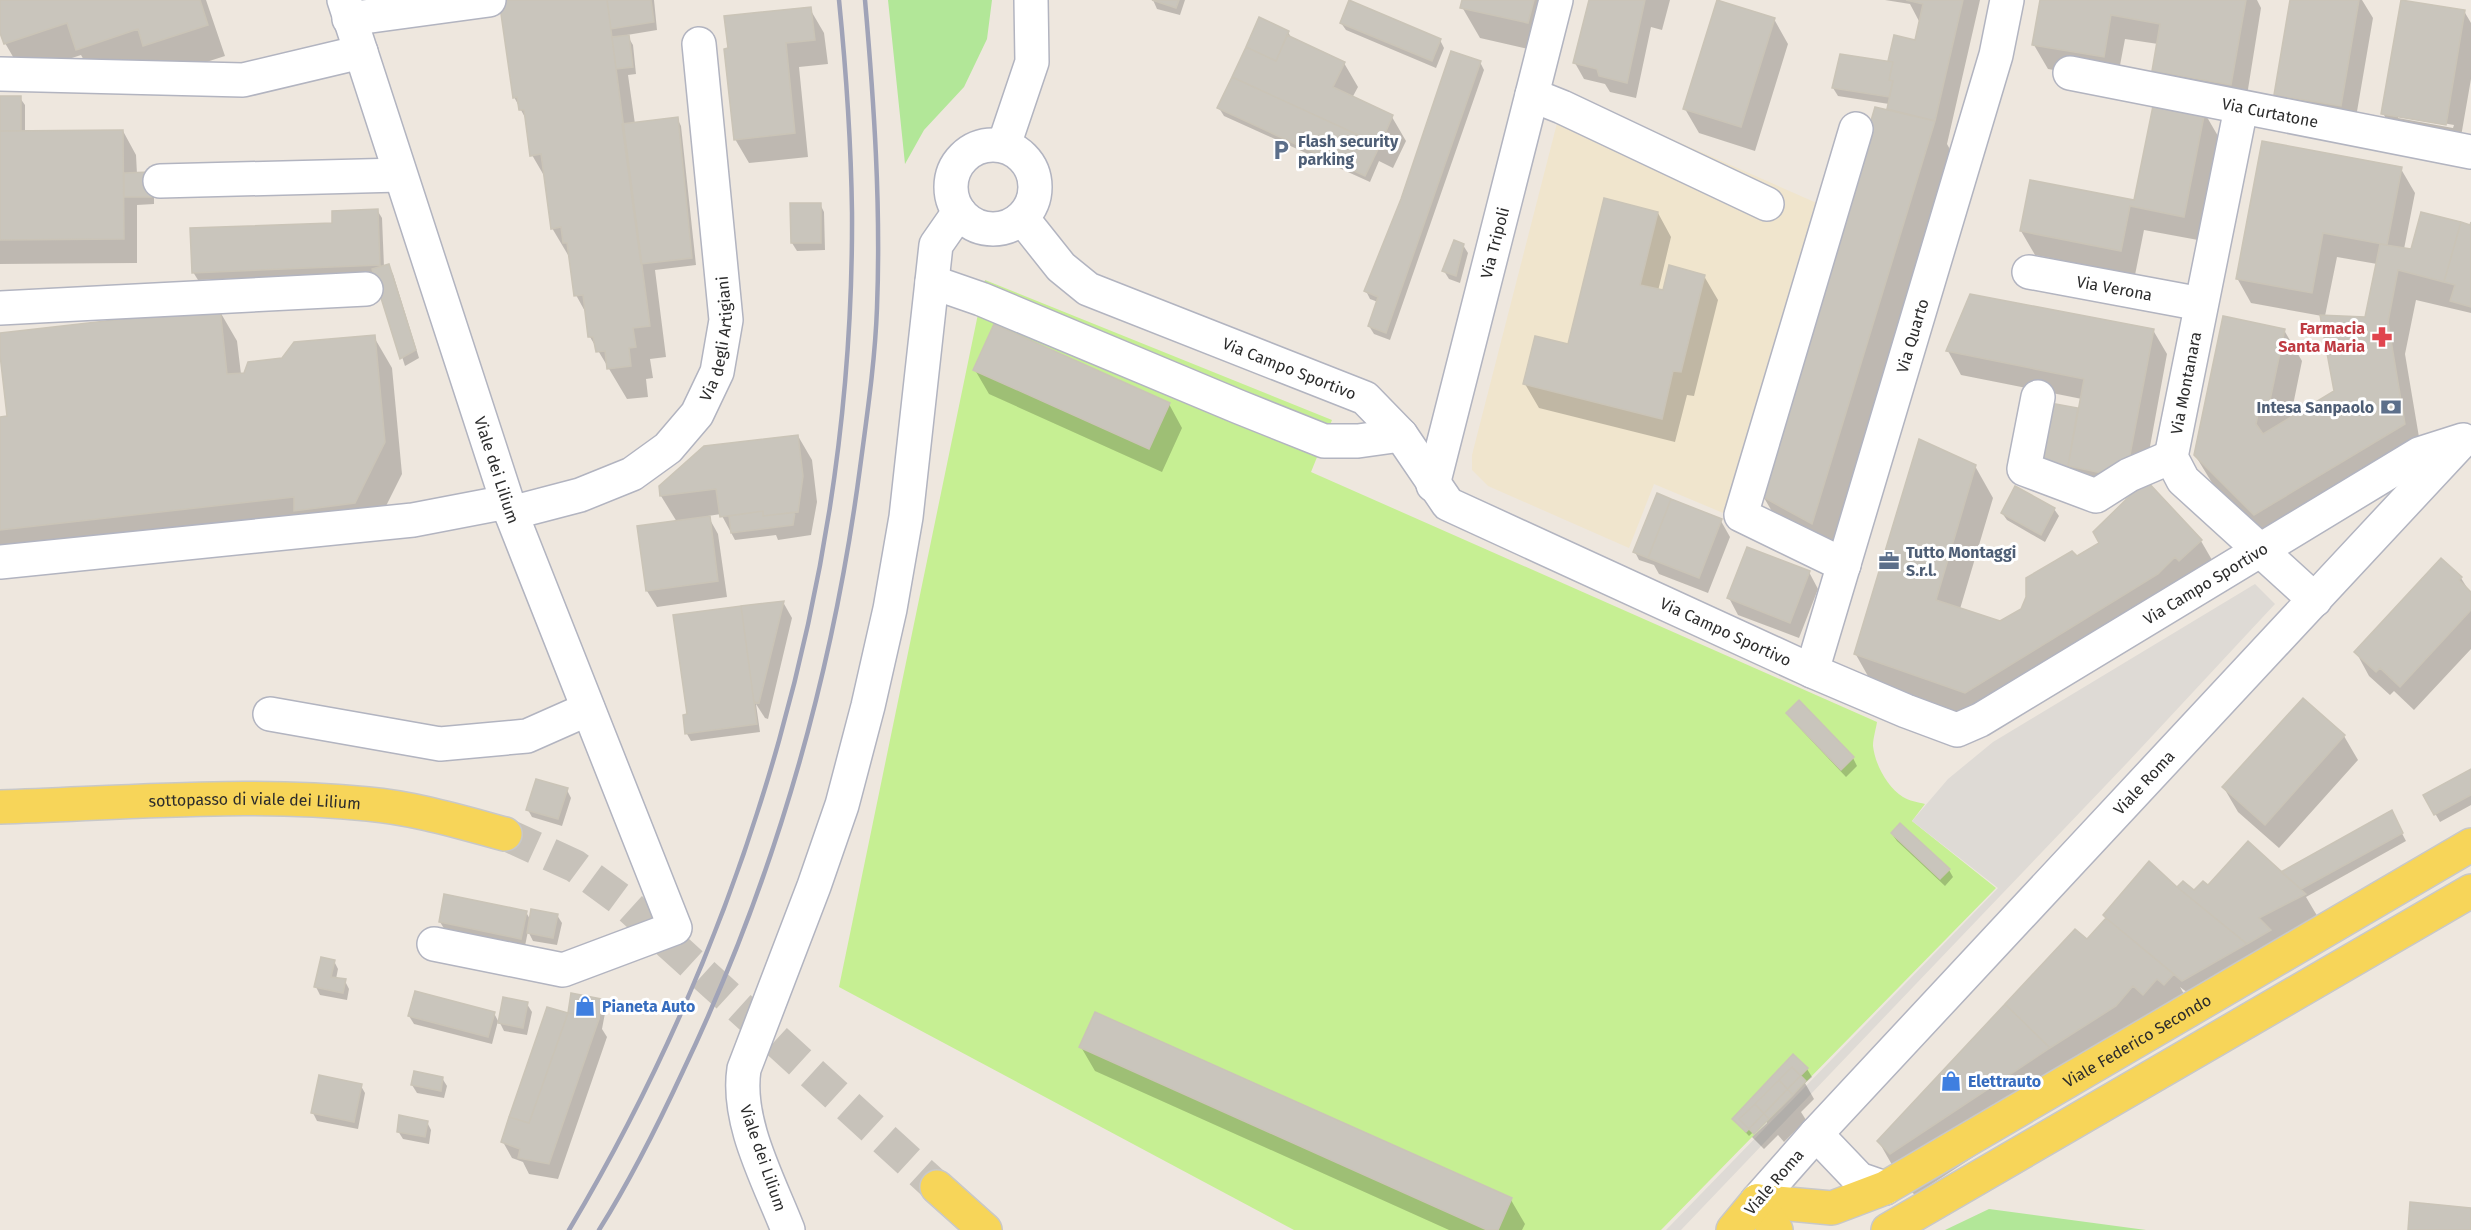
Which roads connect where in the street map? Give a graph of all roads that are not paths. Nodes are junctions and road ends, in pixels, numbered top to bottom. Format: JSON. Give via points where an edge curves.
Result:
{"nodes":[{"id":1,"x":489,"y":0,"type":"edge"},
{"id":2,"x":1031,"y":0,"type":"edge"},
{"id":3,"x":1556,"y":0,"type":"edge"},
{"id":4,"x":2007,"y":0,"type":"edge"},
{"id":5,"x":347,"y":9,"type":"edge"},
{"id":6,"x":699,"y":44,"type":"dead end"},
{"id":7,"x":361,"y":52,"type":"junction"},
{"id":8,"x":2070,"y":73,"type":"dead end"},
{"id":9,"x":0,"y":74,"type":"edge"},
{"id":10,"x":1532,"y":95,"type":"junction"},
{"id":11,"x":2241,"y":108,"type":"junction"},
{"id":12,"x":1856,"y":129,"type":"dead end"},
{"id":13,"x":1004,"y":145,"type":"junction"},
{"id":14,"x":2471,"y":152,"type":"edge"},
{"id":15,"x":400,"y":175,"type":"junction"},
{"id":16,"x":160,"y":181,"type":"dead end"},
{"id":17,"x":1767,"y":204,"type":"dead end"},
{"id":18,"x":959,"y":212,"type":"junction"},
{"id":19,"x":1022,"y":218,"type":"junction"},
{"id":20,"x":2029,"y":272,"type":"dead end"},
{"id":21,"x":932,"y":282,"type":"junction"},
{"id":22,"x":366,"y":289,"type":"dead end"},
{"id":23,"x":2201,"y":304,"type":"junction"},
{"id":24,"x":0,"y":308,"type":"edge"},
{"id":25,"x":2038,"y":397,"type":"dead end"},
{"id":26,"x":1401,"y":435,"type":"junction"},
{"id":27,"x":2467,"y":436,"type":"edge"},
{"id":28,"x":2171,"y":457,"type":"junction"},
{"id":29,"x":1433,"y":485,"type":"junction"},
{"id":30,"x":509,"y":508,"type":"junction"},
{"id":31,"x":2261,"y":549,"type":"junction"},
{"id":32,"x":0,"y":562,"type":"edge"},
{"id":33,"x":1844,"y":565,"type":"junction"},
{"id":34,"x":2315,"y":600,"type":"junction"},
{"id":35,"x":1812,"y":671,"type":"junction"},
{"id":36,"x":588,"y":709,"type":"junction"},
{"id":37,"x":270,"y":714,"type":"dead end"},
{"id":38,"x":0,"y":807,"type":"edge"},
{"id":39,"x":505,"y":834,"type":"tunnel mouth"},
{"id":40,"x":2471,"y":845,"type":"edge"},
{"id":41,"x":2471,"y":891,"type":"edge"},
{"id":42,"x":434,"y":944,"type":"dead end"},
{"id":43,"x":1816,"y":1134,"type":"junction"},
{"id":44,"x":937,"y":1186,"type":"tunnel mouth"},
{"id":45,"x":1885,"y":1188,"type":"junction"},
{"id":46,"x":1757,"y":1201,"type":"junction"},
{"id":47,"x":788,"y":1230,"type":"edge"},
{"id":48,"x":985,"y":1230,"type":"edge"},
{"id":49,"x":1733,"y":1230,"type":"edge"},
{"id":50,"x":1776,"y":1230,"type":"edge"},
{"id":51,"x":1888,"y":1230,"type":"edge"}],
"edges":[{"from":1,"to":5,"type":"street"},
{"from":2,"to":13,"type":"street","via":[[1032,62]]},
{"from":3,"to":10,"type":"street","name":"Via Tripoli"},
{"from":4,"to":33,"type":"street","name":"Via Quarto","via":[[1996,55]]},
{"from":5,"to":7,"type":"street","name":"Viale dei Lilium"},
{"from":6,"to":30,"type":"street","name":"Via degli Artigiani","via":[[726,320],[717,372],[697,414],[668,448],[632,474],[580,495]]},
{"from":7,"to":9,"type":"street","via":[[243,80]]},
{"from":7,"to":15,"type":"street","name":"Viale dei Lilium"},
{"from":8,"to":11,"type":"street","name":"Via Curtatone"},
{"from":10,"to":17,"type":"street"},
{"from":10,"to":29,"type":"street","name":"Via Tripoli"},
{"from":11,"to":14,"type":"street","name":"Via Curtatone"},
{"from":11,"to":23,"type":"street","name":"Via Montanara"},
{"from":12,"to":33,"type":"street","via":[[1741,515]]},
{"from":13,"to":18,"type":"street","via":[[978,146],[958,163],[951,188]]},
{"from":13,"to":19,"type":"street","via":[[1026,159],[1036,182],[1031,208]]},
{"from":15,"to":16,"type":"street"},
{"from":15,"to":30,"type":"street","name":"Viale dei Lilium"},
{"from":18,"to":19,"type":"street","via":[[969,222],[990,229],[1011,226]]},
{"from":18,"to":21,"type":"street","name":"Viale dei Lilium","via":[[936,245]]},
{"from":19,"to":26,"type":"street","name":"Via Campo Sportivo","via":[[1061,267],[1088,289],[1365,398]]},
{"from":20,"to":23,"type":"street","name":"Via Verona"},
{"from":21,"to":26,"type":"street","via":[[1324,441]]},
{"from":21,"to":47,"type":"street","name":"Viale dei Lilium","via":[[906,517],[868,706],[842,805],[749,1053],[742,1085],[744,1113]]},
{"from":22,"to":24,"type":"street"},
{"from":23,"to":28,"type":"street","name":"Via Montanara"},
{"from":25,"to":28,"type":"street","via":[[2024,469],[2096,496],[2129,475]]},
{"from":26,"to":29,"type":"street","name":"Via Campo Sportivo"},
{"from":27,"to":31,"type":"street","name":"Via Campo Sportivo","via":[[2419,454]]},
{"from":27,"to":34,"type":"street","name":"Viale Roma"},
{"from":28,"to":31,"type":"street","name":"Via Montanara","via":[[2183,480]]},
{"from":29,"to":35,"type":"street","name":"Via Campo Sportivo","via":[[1448,504]]},
{"from":30,"to":32,"type":"street","name":"Via degli Artigiani"},
{"from":30,"to":36,"type":"street","name":"Viale dei Lilium"},
{"from":31,"to":34,"type":"street","name":"Via Montanara"},
{"from":31,"to":35,"type":"street","name":"Via Campo Sportivo","via":[[1980,720],[1957,730]]},
{"from":33,"to":35,"type":"street","name":"Via Quarto"},
{"from":34,"to":43,"type":"street","name":"Viale Roma"},
{"from":36,"to":37,"type":"street","via":[[526,736],[440,744]]},
{"from":36,"to":42,"type":"street","name":"Viale dei Lilium","via":[[675,928],[563,970]]},
{"from":38,"to":39,"type":"main road","name":"sottopasso di viale dei Lilium","via":[[238,797],[369,804],[443,817]]},
{"from":40,"to":45,"type":"main road","name":"Viale Federico Secondo"},
{"from":41,"to":51,"type":"main road"},
{"from":43,"to":45,"type":"street","name":"Viale Roma","via":[[1859,1179]]},
{"from":43,"to":46,"type":"street","name":"Viale Roma"},
{"from":44,"to":48,"type":"main road"},
{"from":45,"to":46,"type":"main road","name":"Viale Federico Secondo","via":[[1832,1208]]},
{"from":46,"to":49,"type":"main road","name":"Viale Roma"},
{"from":46,"to":50,"type":"main road"}]}
